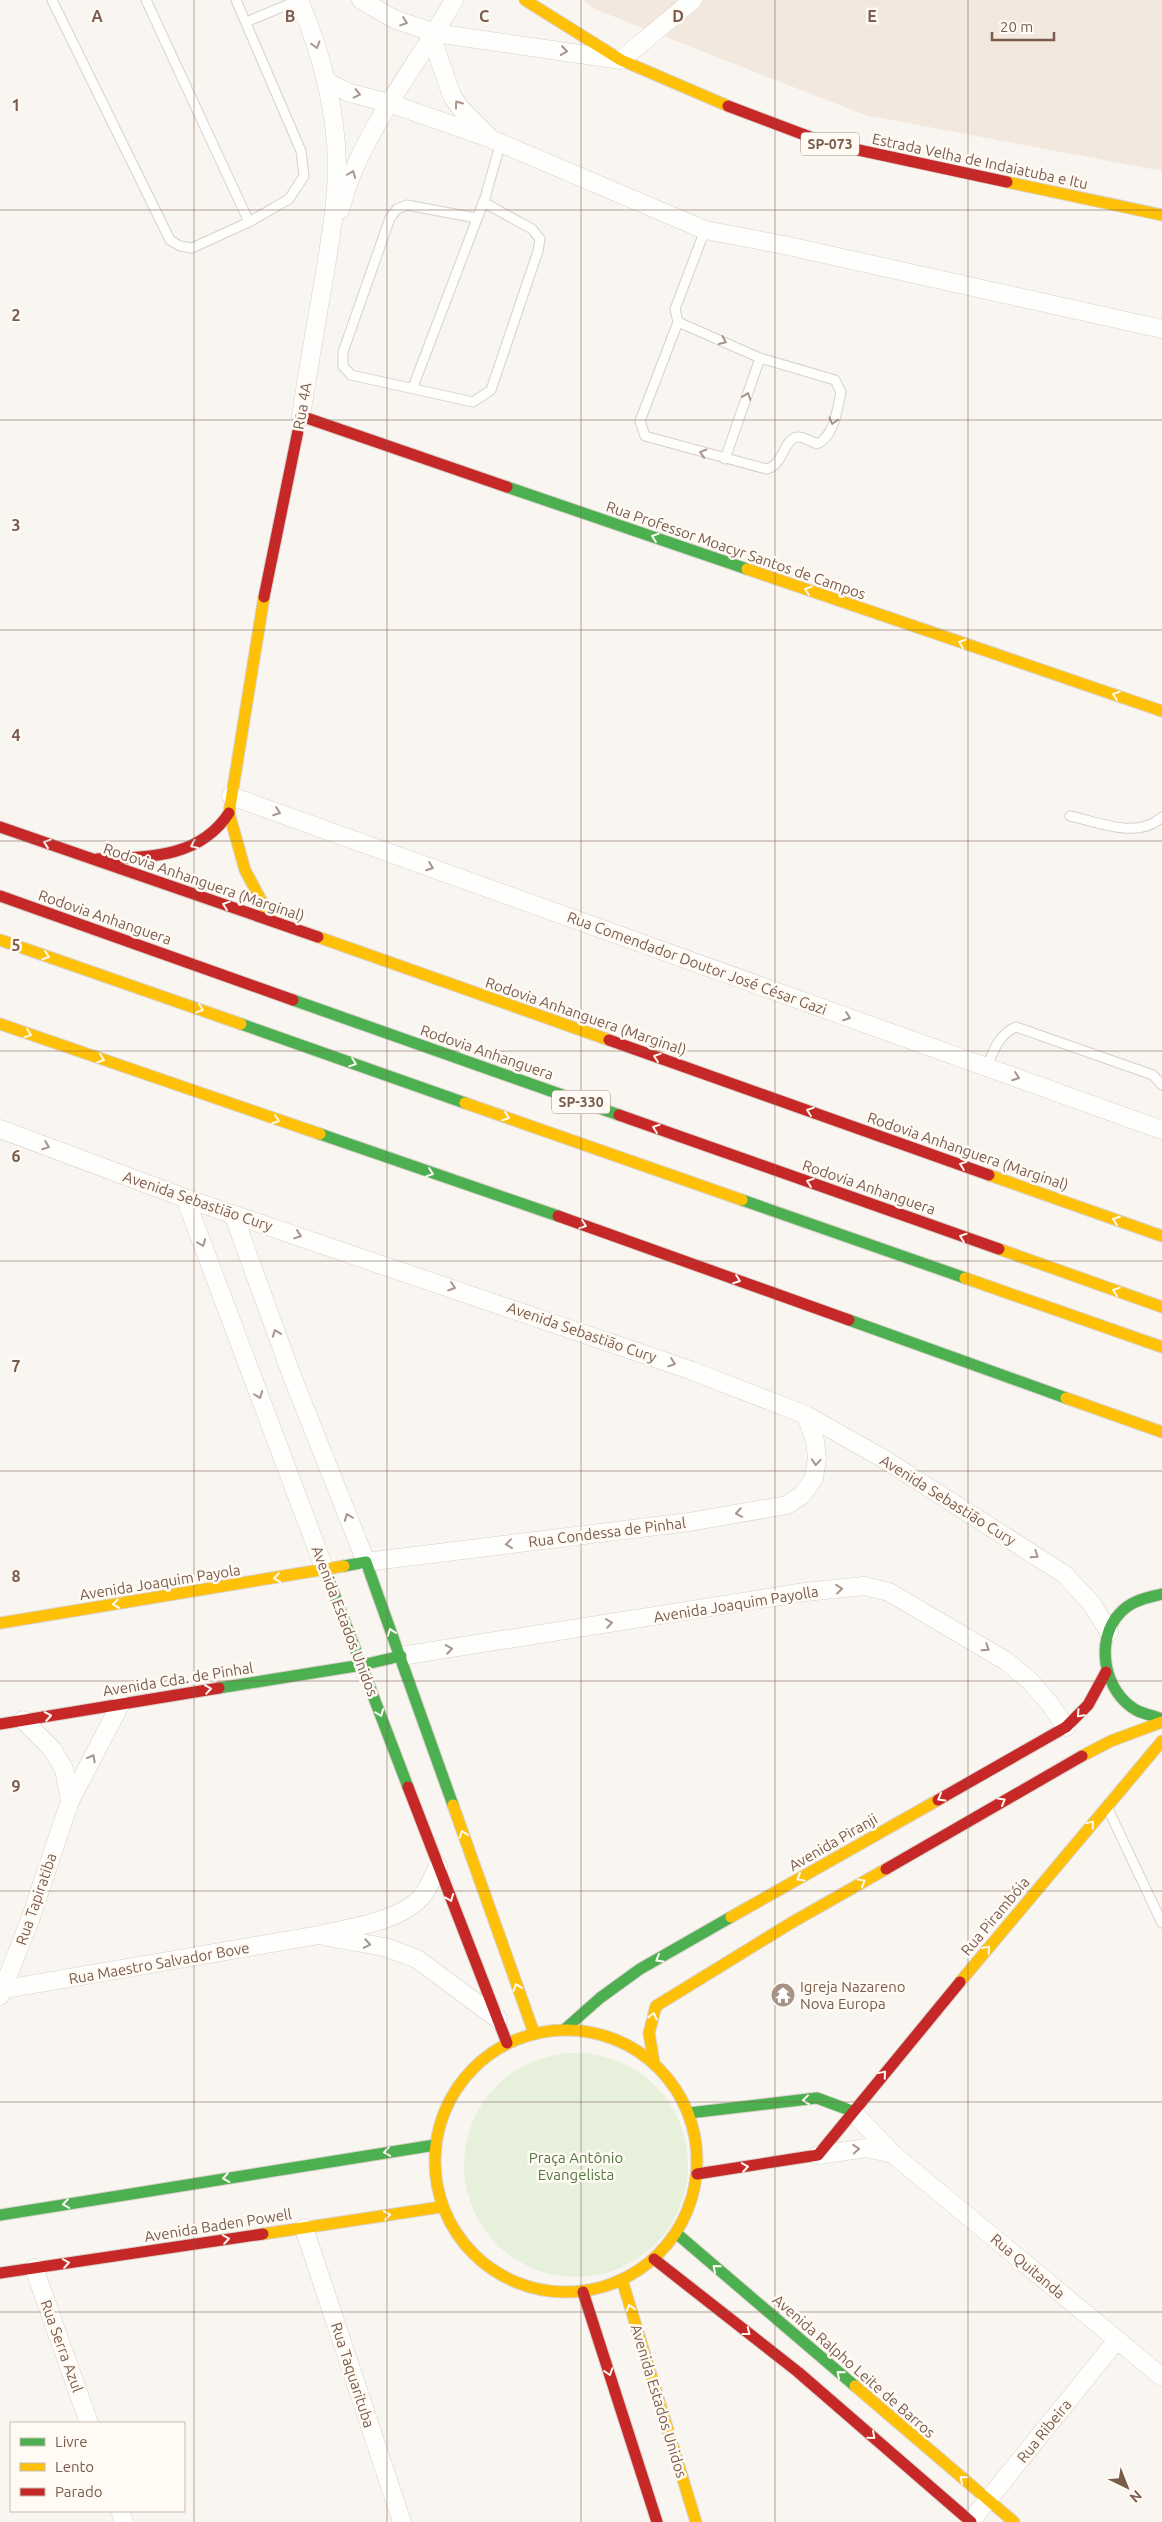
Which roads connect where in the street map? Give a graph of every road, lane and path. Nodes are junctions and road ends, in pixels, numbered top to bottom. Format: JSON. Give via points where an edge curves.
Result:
{"nodes":[{"id":1,"x":52,"y":0,"type":"edge"},
{"id":2,"x":146,"y":0,"type":"edge"},
{"id":3,"x":236,"y":0,"type":"edge"},
{"id":4,"x":299,"y":0,"type":"edge"},
{"id":5,"x":361,"y":0,"type":"edge"},
{"id":6,"x":454,"y":0,"type":"edge"},
{"id":7,"x":525,"y":0,"type":"edge"},
{"id":8,"x":693,"y":0,"type":"edge"},
{"id":9,"x":246,"y":22,"type":"junction"},
{"id":10,"x":434,"y":35,"type":"junction"},
{"id":11,"x":621,"y":60,"type":"junction"},
{"id":12,"x":326,"y":82,"type":"junction"},
{"id":13,"x":389,"y":103,"type":"junction"},
{"id":14,"x":496,"y":142,"type":"junction"},
{"id":15,"x":483,"y":202,"type":"junction"},
{"id":16,"x":1162,"y":215,"type":"edge"},
{"id":17,"x":476,"y":218,"type":"junction"},
{"id":18,"x":249,"y":222,"type":"junction"},
{"id":19,"x":705,"y":230,"type":"junction"},
{"id":20,"x":330,"y":236,"type":"junction"},
{"id":21,"x":678,"y":322,"type":"junction"},
{"id":22,"x":1162,"y":329,"type":"edge"},
{"id":23,"x":760,"y":358,"type":"junction"},
{"id":24,"x":413,"y":387,"type":"junction"},
{"id":25,"x":301,"y":416,"type":"junction"},
{"id":26,"x":725,"y":459,"type":"junction"},
{"id":27,"x":1162,"y":711,"type":"edge"},
{"id":28,"x":230,"y":804,"type":"junction"},
{"id":29,"x":1070,"y":816,"type":"dead end"},
{"id":30,"x":1162,"y":817,"type":"edge"},
{"id":31,"x":0,"y":827,"type":"edge"},
{"id":32,"x":93,"y":859,"type":"junction"},
{"id":33,"x":0,"y":896,"type":"edge"},
{"id":34,"x":272,"y":921,"type":"junction"},
{"id":35,"x":0,"y":940,"type":"edge"},
{"id":36,"x":0,"y":1024,"type":"edge"},
{"id":37,"x":987,"y":1067,"type":"junction"},
{"id":38,"x":1162,"y":1085,"type":"edge"},
{"id":39,"x":0,"y":1129,"type":"edge"},
{"id":40,"x":1162,"y":1130,"type":"edge"},
{"id":41,"x":185,"y":1198,"type":"junction"},
{"id":42,"x":233,"y":1214,"type":"junction"},
{"id":43,"x":1162,"y":1236,"type":"edge"},
{"id":44,"x":1162,"y":1307,"type":"edge"},
{"id":45,"x":1162,"y":1347,"type":"edge"},
{"id":46,"x":806,"y":1415,"type":"junction"},
{"id":47,"x":1112,"y":1415,"type":"junction"},
{"id":48,"x":1162,"y":1428,"type":"edge"},
{"id":49,"x":1162,"y":1432,"type":"edge"},
{"id":50,"x":366,"y":1562,"type":"junction"},
{"id":51,"x":325,"y":1570,"type":"junction"},
{"id":52,"x":1160,"y":1592,"type":"edge"},
{"id":53,"x":0,"y":1623,"type":"edge"},
{"id":54,"x":1109,"y":1632,"type":"junction"},
{"id":55,"x":400,"y":1656,"type":"junction"},
{"id":56,"x":362,"y":1665,"type":"junction"},
{"id":57,"x":1106,"y":1672,"type":"junction"},
{"id":58,"x":121,"y":1703,"type":"junction"},
{"id":59,"x":23,"y":1720,"type":"junction"},
{"id":60,"x":1162,"y":1721,"type":"edge"},
{"id":61,"x":0,"y":1724,"type":"edge"},
{"id":62,"x":1066,"y":1727,"type":"junction"},
{"id":63,"x":1162,"y":1741,"type":"edge"},
{"id":64,"x":70,"y":1801,"type":"junction"},
{"id":65,"x":1107,"y":1806,"type":"junction"},
{"id":66,"x":438,"y":1866,"type":"junction"},
{"id":67,"x":1162,"y":1923,"type":"edge"},
{"id":68,"x":319,"y":1935,"type":"junction"},
{"id":69,"x":1,"y":1992,"type":"edge"},
{"id":70,"x":500,"y":2021,"type":"junction"},
{"id":71,"x":565,"y":2029,"type":"junction"},
{"id":72,"x":534,"y":2034,"type":"junction"},
{"id":73,"x":508,"y":2043,"type":"junction"},
{"id":74,"x":654,"y":2063,"type":"junction"},
{"id":75,"x":852,"y":2111,"type":"junction"},
{"id":76,"x":688,"y":2113,"type":"junction"},
{"id":77,"x":435,"y":2145,"type":"junction"},
{"id":78,"x":818,"y":2155,"type":"junction"},
{"id":79,"x":894,"y":2155,"type":"junction"},
{"id":80,"x":697,"y":2174,"type":"junction"},
{"id":81,"x":441,"y":2207,"type":"junction"},
{"id":82,"x":0,"y":2214,"type":"edge"},
{"id":83,"x":304,"y":2228,"type":"junction"},
{"id":84,"x":676,"y":2233,"type":"junction"},
{"id":85,"x":654,"y":2259,"type":"junction"},
{"id":86,"x":34,"y":2268,"type":"junction"},
{"id":87,"x":0,"y":2273,"type":"edge"},
{"id":88,"x":622,"y":2280,"type":"junction"},
{"id":89,"x":583,"y":2292,"type":"junction"},
{"id":90,"x":1117,"y":2340,"type":"junction"},
{"id":91,"x":1162,"y":2378,"type":"edge"},
{"id":92,"x":89,"y":2422,"type":"edge"},
{"id":93,"x":987,"y":2500,"type":"junction"},
{"id":94,"x":402,"y":2522,"type":"edge"},
{"id":95,"x":657,"y":2522,"type":"edge"},
{"id":96,"x":696,"y":2522,"type":"edge"},
{"id":97,"x":970,"y":2522,"type":"edge"},
{"id":98,"x":1014,"y":2522,"type":"edge"}],
"edges":[{"from":1,"to":18,"type":"lane","via":[[170,240],[192,248]]},
{"from":2,"to":18,"type":"lane"},
{"from":3,"to":9,"type":"lane"},
{"from":4,"to":9,"type":"lane"},
{"from":4,"to":12,"type":"street","name":"Rua 4A","one_way":true,"via":[[314,36]]},
{"from":5,"to":10,"type":"street","one_way":true,"via":[[394,19]]},
{"from":6,"to":10,"type":"street"},
{"from":7,"to":11,"type":"main road","name":"Estrada Velha de Indaiatuba e Itu","number":"SP-073"},
{"from":8,"to":11,"type":"street"},
{"from":9,"to":18,"type":"lane","via":[[301,151],[304,176],[289,199]]},
{"from":10,"to":11,"type":"street","one_way":true},
{"from":10,"to":13,"type":"street"},
{"from":14,"to":10,"type":"street","one_way":true,"via":[[452,96]]},
{"from":11,"to":16,"type":"main road","name":"Estrada Velha de Indaiatuba e Itu","number":"SP-073","via":[[704,97],[826,143]]},
{"from":12,"to":13,"type":"street","one_way":true,"via":[[350,93]]},
{"from":12,"to":20,"type":"street","name":"Rua 4A","via":[[337,166]]},
{"from":13,"to":14,"type":"street"},
{"from":20,"to":13,"type":"street","one_way":true,"via":[[354,170]]},
{"from":14,"to":15,"type":"lane"},
{"from":14,"to":19,"type":"street"},
{"from":15,"to":17,"type":"lane"},
{"from":15,"to":24,"type":"lane","via":[[532,229],[540,239],[491,390],[473,402]]},
{"from":17,"to":24,"type":"lane"},
{"from":17,"to":24,"type":"lane","via":[[407,205],[397,209],[390,218],[343,352],[343,366],[351,375]]},
{"from":19,"to":21,"type":"lane","via":[[675,309]]},
{"from":19,"to":22,"type":"street"},
{"from":20,"to":25,"type":"street","name":"Rua 4A"},
{"from":21,"to":23,"type":"lane","one_way":true},
{"from":26,"to":21,"type":"lane","one_way":true,"via":[[645,436],[641,429],[640,421]]},
{"from":26,"to":23,"type":"lane","one_way":true},
{"from":23,"to":26,"type":"lane","one_way":true,"via":[[835,380],[842,392],[829,434],[817,444],[798,437],[793,439],[772,468],[766,470]]},
{"from":27,"to":25,"type":"main road","name":"Rua Professor Moacyr Santos de Campos","one_way":true},
{"from":25,"to":28,"type":"main road","name":"Rua 4A","via":[[263,602]]},
{"from":28,"to":32,"type":"main road","name":"Rua 4A","one_way":true,"via":[[216,831],[200,843],[179,852]]},
{"from":28,"to":34,"type":"main road","name":"Rua 4A","via":[[245,870]]},
{"from":28,"to":37,"type":"street","name":"Rua Comendador Doutor José César Gazi","one_way":true},
{"from":29,"to":30,"type":"lane","via":[[1136,830],[1156,823]]},
{"from":32,"to":31,"type":"main road","name":"Rodovia Anhanguera (Marginal)","one_way":true},
{"from":34,"to":32,"type":"main road","name":"Rodovia Anhanguera (Marginal)","one_way":true},
{"from":44,"to":33,"type":"main road","name":"Rodovia Anhanguera","number":"SP-330","one_way":true},
{"from":43,"to":34,"type":"main road","name":"Rodovia Anhanguera (Marginal)","one_way":true},
{"from":35,"to":45,"type":"main road","number":"SP-330","one_way":true},
{"from":36,"to":47,"type":"main road","one_way":true,"via":[[627,1240]]},
{"from":37,"to":38,"type":"lane","via":[[998,1040],[1016,1027],[1153,1075]]},
{"from":37,"to":40,"type":"street","name":"Rua Comendador Doutor José César Gazi","one_way":true},
{"from":39,"to":41,"type":"street","name":"Avenida Sebastião Cury","one_way":true},
{"from":41,"to":42,"type":"street","name":"Avenida Sebastião Cury"},
{"from":41,"to":51,"type":"street","name":"Avenida Estados Unidos","one_way":true},
{"from":42,"to":46,"type":"street","name":"Avenida Sebastião Cury","one_way":true,"via":[[690,1370]]},
{"from":50,"to":42,"type":"street","one_way":true,"via":[[292,1376]]},
{"from":46,"to":50,"type":"street","name":"Rua Condessa de Pinhal","one_way":true,"via":[[815,1441],[814,1478],[802,1495],[787,1505],[689,1522]]},
{"from":46,"to":54,"type":"street","name":"Avenida Sebastião Cury","one_way":true,"via":[[884,1459],[1064,1574],[1092,1604]]},
{"from":47,"to":48,"type":"main road"},
{"from":47,"to":49,"type":"main road"},
{"from":50,"to":51,"type":"main road","name":"Rua Condessa de Pinhal"},
{"from":55,"to":50,"type":"main road","one_way":true},
{"from":51,"to":53,"type":"main road","name":"Avenida Joaquim Payola","one_way":true},
{"from":51,"to":56,"type":"main road","name":"Avenida Estados Unidos"},
{"from":52,"to":54,"type":"main road","via":[[1141,1598],[1128,1607]]},
{"from":54,"to":57,"type":"main road","via":[[1104,1652]]},
{"from":55,"to":56,"type":"main road","name":"Avenida Joaquim Payolla"},
{"from":55,"to":62,"type":"street","name":"Avenida Joaquim Payolla","one_way":true,"via":[[806,1592],[864,1586],[888,1592],[1006,1661],[1030,1681]]},
{"from":72,"to":55,"type":"main road","one_way":true},
{"from":58,"to":56,"type":"main road","name":"Avenida Cda. de Pinhal","one_way":true},
{"from":56,"to":66,"type":"main road","name":"Avenida Estados Unidos","one_way":true},
{"from":57,"to":60,"type":"main road","via":[[1114,1692],[1128,1707]]},
{"from":57,"to":62,"type":"main road","name":"Avenida Piranji","one_way":true,"via":[[1088,1704]]},
{"from":59,"to":58,"type":"main road","name":"Avenida Cda. de Pinhal","one_way":true},
{"from":64,"to":58,"type":"street","name":"Rua Tapiratiba","one_way":true},
{"from":59,"to":61,"type":"main road","name":"Avenida Cda. de Pinhal"},
{"from":59,"to":64,"type":"street","name":"Rua Tapiratiba","via":[[52,1749],[64,1769]]},
{"from":74,"to":60,"type":"main road","one_way":true,"via":[[649,2033],[656,2006],[791,1923],[1083,1755]]},
{"from":62,"to":71,"type":"main road","name":"Avenida Piranji","one_way":true,"via":[[640,1969]]},
{"from":63,"to":65,"type":"main road","name":"Rua Pirambóia"},
{"from":64,"to":69,"type":"street","name":"Rua Tapiratiba","via":[[30,1920]]},
{"from":65,"to":67,"type":"lane"},
{"from":75,"to":65,"type":"main road","name":"Rua Pirambóia","one_way":true},
{"from":66,"to":68,"type":"street","name":"Rua Maestro Salvador Bove","via":[[422,1896],[409,1908]]},
{"from":66,"to":70,"type":"main road","name":"Avenida Estados Unidos","one_way":true},
{"from":68,"to":69,"type":"street","name":"Rua Maestro Salvador Bove"},
{"from":68,"to":70,"type":"street","name":"Rua Maestro Salvador Bove","one_way":true,"via":[[385,1947],[417,1959]]},
{"from":70,"to":73,"type":"main road","name":"Avenida Estados Unidos"},
{"from":71,"to":72,"type":"main road"},
{"from":71,"to":74,"type":"main road","via":[[601,2034],[629,2046]]},
{"from":72,"to":73,"type":"main road"},
{"from":73,"to":77,"type":"main road","via":[[472,2068],[447,2104]]},
{"from":74,"to":76,"type":"main road","via":[[674,2086]]},
{"from":75,"to":76,"type":"main road","one_way":true,"via":[[817,2098]]},
{"from":75,"to":78,"type":"main road"},
{"from":75,"to":79,"type":"street","name":"Rua Quitanda"},
{"from":76,"to":80,"type":"main road","via":[[696,2144]]},
{"from":77,"to":81,"type":"main road","via":[[434,2176]]},
{"from":77,"to":82,"type":"main road","one_way":true},
{"from":78,"to":79,"type":"street","name":"Rua Quitanda","one_way":true,"via":[[867,2148]]},
{"from":80,"to":78,"type":"main road","one_way":true},
{"from":79,"to":90,"type":"street","name":"Rua Quitanda"},
{"from":80,"to":84,"type":"main road","via":[[690,2205]]},
{"from":83,"to":81,"type":"main road","name":"Avenida Baden Powell","one_way":true},
{"from":81,"to":89,"type":"main road","via":[[463,2245],[497,2274],[538,2290]]},
{"from":86,"to":83,"type":"main road","name":"Avenida Baden Powell","one_way":true},
{"from":83,"to":94,"type":"street","name":"Rua Taquarituba"},
{"from":84,"to":85,"type":"main road"},
{"from":93,"to":84,"type":"main road","name":"Avenida Ralpho Leite de Barros","one_way":true},
{"from":85,"to":88,"type":"main road"},
{"from":85,"to":97,"type":"main road","one_way":true,"via":[[798,2372]]},
{"from":86,"to":87,"type":"main road","name":"Avenida Baden Powell"},
{"from":86,"to":92,"type":"street","name":"Rua Serra Azul"},
{"from":88,"to":89,"type":"main road"},
{"from":96,"to":88,"type":"main road","name":"Avenida Estados Unidos","one_way":true},
{"from":89,"to":95,"type":"main road","one_way":true},
{"from":90,"to":91,"type":"street","name":"Rua Quitanda"},
{"from":90,"to":93,"type":"street","name":"Rua Ribeira"},
{"from":93,"to":97,"type":"street","name":"Rua Ribeira"},
{"from":93,"to":98,"type":"main road","name":"Avenida Ralpho Leite de Barros"}]}
